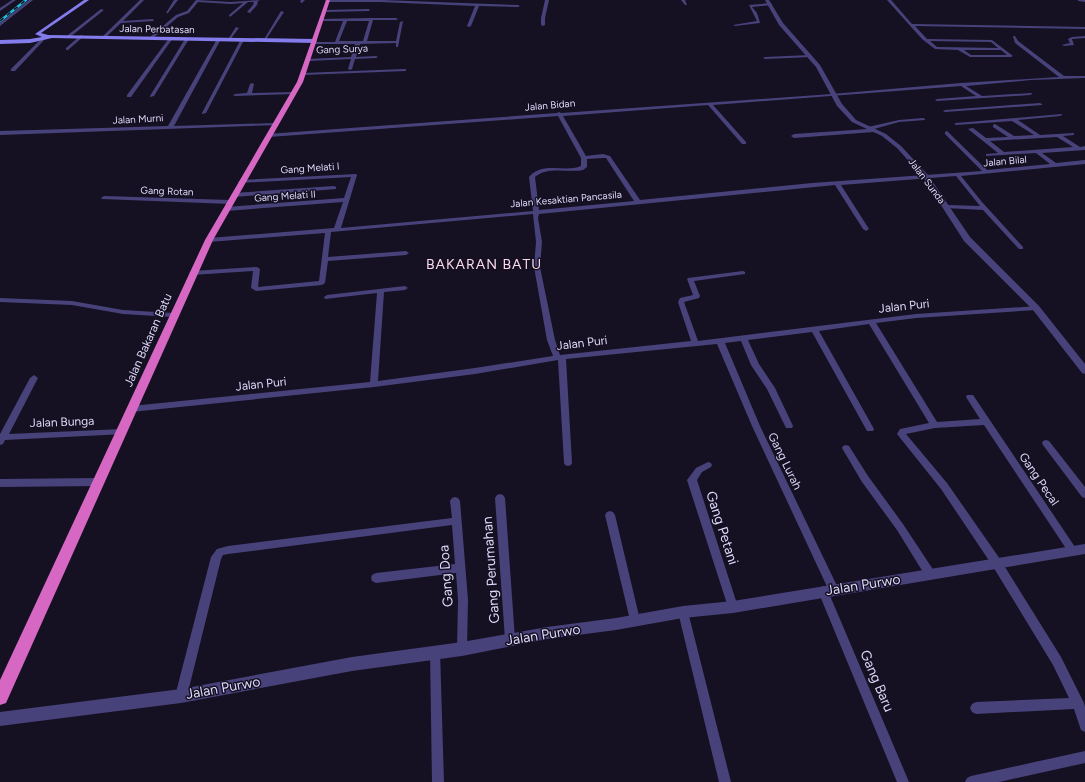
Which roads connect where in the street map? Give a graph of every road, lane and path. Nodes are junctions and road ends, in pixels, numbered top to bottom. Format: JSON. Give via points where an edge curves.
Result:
{"nodes":[{"id":1,"x":14,"y":0,"type":"edge"},
{"id":2,"x":31,"y":0,"type":"edge"},
{"id":3,"x":87,"y":0,"type":"edge"},
{"id":4,"x":142,"y":0,"type":"edge"},
{"id":5,"x":176,"y":0,"type":"edge"},
{"id":6,"x":257,"y":0,"type":"edge"},
{"id":7,"x":547,"y":0,"type":"edge"},
{"id":8,"x":889,"y":0,"type":"edge"},
{"id":9,"x":1080,"y":0,"type":"edge"},
{"id":10,"x":198,"y":1,"type":"edge"},
{"id":11,"x":247,"y":1,"type":"edge"},
{"id":12,"x":769,"y":2,"type":"edge"},
{"id":13,"x":1085,"y":2,"type":"edge"},
{"id":14,"x":478,"y":5,"type":"junction"},
{"id":15,"x":518,"y":6,"type":"dead end"},
{"id":16,"x":325,"y":8,"type":"edge"},
{"id":17,"x":0,"y":10,"type":"edge"},
{"id":18,"x":102,"y":10,"type":"dead end"},
{"id":19,"x":369,"y":10,"type":"dead end"},
{"id":20,"x":167,"y":12,"type":"dead end"},
{"id":21,"x":249,"y":12,"type":"dead end"},
{"id":22,"x":282,"y":12,"type":"dead end"},
{"id":23,"x":230,"y":16,"type":"dead end"},
{"id":24,"x":371,"y":19,"type":"junction"},
{"id":25,"x":396,"y":19,"type":"dead end"},
{"id":26,"x":153,"y":20,"type":"dead end"},
{"id":27,"x":345,"y":20,"type":"junction"},
{"id":28,"x":118,"y":22,"type":"junction"},
{"id":29,"x":402,"y":22,"type":"dead end"},
{"id":30,"x":543,"y":25,"type":"dead end"},
{"id":31,"x":735,"y":25,"type":"dead end"},
{"id":32,"x":911,"y":25,"type":"junction"},
{"id":33,"x":0,"y":26,"type":"edge"},
{"id":34,"x":469,"y":26,"type":"dead end"},
{"id":35,"x":1064,"y":27,"type":"junction"},
{"id":36,"x":237,"y":28,"type":"dead end"},
{"id":37,"x":1085,"y":28,"type":"edge"},
{"id":38,"x":52,"y":36,"type":"junction"},
{"id":39,"x":69,"y":36,"type":"junction"},
{"id":40,"x":82,"y":36,"type":"junction"},
{"id":41,"x":1076,"y":36,"type":"junction"},
{"id":42,"x":104,"y":37,"type":"junction"},
{"id":43,"x":1014,"y":37,"type":"dead end"},
{"id":44,"x":1085,"y":37,"type":"edge"},
{"id":45,"x":44,"y":38,"type":"junction"},
{"id":46,"x":151,"y":38,"type":"junction"},
{"id":47,"x":170,"y":38,"type":"junction"},
{"id":48,"x":187,"y":39,"type":"junction"},
{"id":49,"x":219,"y":39,"type":"junction"},
{"id":50,"x":228,"y":40,"type":"junction"},
{"id":51,"x":242,"y":40,"type":"junction"},
{"id":52,"x":264,"y":40,"type":"junction"},
{"id":53,"x":926,"y":40,"type":"junction"},
{"id":54,"x":0,"y":42,"type":"edge"},
{"id":55,"x":314,"y":42,"type":"junction"},
{"id":56,"x":358,"y":42,"type":"junction"},
{"id":57,"x":365,"y":42,"type":"junction"},
{"id":58,"x":336,"y":43,"type":"junction"},
{"id":59,"x":1064,"y":45,"type":"dead end"},
{"id":60,"x":67,"y":49,"type":"dead end"},
{"id":61,"x":960,"y":49,"type":"junction"},
{"id":62,"x":1003,"y":49,"type":"junction"},
{"id":63,"x":810,"y":56,"type":"junction"},
{"id":64,"x":354,"y":58,"type":"junction"},
{"id":65,"x":765,"y":58,"type":"dead end"},
{"id":66,"x":308,"y":60,"type":"junction"},
{"id":67,"x":375,"y":62,"type":"dead end"},
{"id":68,"x":350,"y":69,"type":"dead end"},
{"id":69,"x":13,"y":70,"type":"dead end"},
{"id":70,"x":404,"y":70,"type":"dead end"},
{"id":71,"x":302,"y":74,"type":"junction"},
{"id":72,"x":1062,"y":77,"type":"junction"},
{"id":73,"x":1085,"y":77,"type":"edge"},
{"id":74,"x":252,"y":84,"type":"dead end"},
{"id":75,"x":961,"y":84,"type":"junction"},
{"id":76,"x":294,"y":93,"type":"junction"},
{"id":77,"x":249,"y":94,"type":"junction"},
{"id":78,"x":1030,"y":94,"type":"dead end"},
{"id":79,"x":235,"y":95,"type":"dead end"},
{"id":80,"x":832,"y":95,"type":"junction"},
{"id":81,"x":130,"y":96,"type":"dead end"},
{"id":82,"x":152,"y":96,"type":"dead end"},
{"id":83,"x":981,"y":97,"type":"junction"},
{"id":84,"x":957,"y":99,"type":"junction"},
{"id":85,"x":936,"y":100,"type":"dead end"},
{"id":86,"x":709,"y":103,"type":"junction"},
{"id":87,"x":1040,"y":104,"type":"dead end"},
{"id":88,"x":946,"y":111,"type":"dead end"},
{"id":89,"x":204,"y":113,"type":"dead end"},
{"id":90,"x":559,"y":114,"type":"junction"},
{"id":91,"x":1060,"y":115,"type":"dead end"},
{"id":92,"x":973,"y":116,"type":"junction"},
{"id":93,"x":923,"y":118,"type":"dead end"},
{"id":94,"x":1013,"y":119,"type":"junction"},
{"id":95,"x":276,"y":124,"type":"junction"},
{"id":96,"x":956,"y":124,"type":"dead end"},
{"id":97,"x":171,"y":126,"type":"junction"},
{"id":98,"x":995,"y":126,"type":"dead end"},
{"id":99,"x":872,"y":129,"type":"junction"},
{"id":100,"x":971,"y":129,"type":"dead end"},
{"id":101,"x":0,"y":133,"type":"edge"},
{"id":102,"x":947,"y":133,"type":"dead end"},
{"id":103,"x":1072,"y":134,"type":"dead end"},
{"id":104,"x":269,"y":135,"type":"junction"},
{"id":105,"x":1058,"y":135,"type":"junction"},
{"id":106,"x":794,"y":136,"type":"dead end"},
{"id":107,"x":1039,"y":136,"type":"junction"},
{"id":108,"x":1013,"y":138,"type":"junction"},
{"id":109,"x":986,"y":140,"type":"junction"},
{"id":110,"x":744,"y":143,"type":"dead end"},
{"id":111,"x":1078,"y":148,"type":"junction"},
{"id":112,"x":1085,"y":148,"type":"edge"},
{"id":113,"x":1037,"y":151,"type":"junction"},
{"id":114,"x":1003,"y":154,"type":"junction"},
{"id":115,"x":988,"y":155,"type":"dead end"},
{"id":116,"x":584,"y":158,"type":"junction"},
{"id":117,"x":1085,"y":162,"type":"edge"},
{"id":118,"x":1055,"y":165,"type":"junction"},
{"id":119,"x":986,"y":172,"type":"junction"},
{"id":120,"x":957,"y":174,"type":"junction"},
{"id":121,"x":926,"y":176,"type":"junction"},
{"id":122,"x":241,"y":182,"type":"junction"},
{"id":123,"x":837,"y":183,"type":"junction"},
{"id":124,"x":334,"y":188,"type":"dead end"},
{"id":125,"x":104,"y":198,"type":"dead end"},
{"id":126,"x":346,"y":200,"type":"junction"},
{"id":127,"x":230,"y":202,"type":"junction"},
{"id":128,"x":638,"y":202,"type":"junction"},
{"id":129,"x":947,"y":207,"type":"junction"},
{"id":130,"x":984,"y":208,"type":"junction"},
{"id":131,"x":536,"y":211,"type":"junction"},
{"id":132,"x":866,"y":229,"type":"dead end"},
{"id":133,"x":337,"y":230,"type":"junction"},
{"id":134,"x":328,"y":231,"type":"junction"},
{"id":135,"x":209,"y":240,"type":"junction"},
{"id":136,"x":1021,"y":248,"type":"dead end"},
{"id":137,"x":406,"y":253,"type":"dead end"},
{"id":138,"x":324,"y":259,"type":"junction"},
{"id":139,"x":192,"y":273,"type":"junction"},
{"id":140,"x":743,"y":273,"type":"dead end"},
{"id":141,"x":405,"y":288,"type":"dead end"},
{"id":142,"x":381,"y":292,"type":"junction"},
{"id":143,"x":327,"y":297,"type":"dead end"},
{"id":144,"x":0,"y":300,"type":"edge"},
{"id":145,"x":1036,"y":308,"type":"junction"},
{"id":146,"x":173,"y":315,"type":"junction"},
{"id":147,"x":871,"y":322,"type":"junction"},
{"id":148,"x":814,"y":328,"type":"junction"},
{"id":149,"x":743,"y":338,"type":"junction"},
{"id":150,"x":720,"y":341,"type":"junction"},
{"id":151,"x":695,"y":343,"type":"junction"},
{"id":152,"x":560,"y":358,"type":"junction"},
{"id":153,"x":1083,"y":368,"type":"edge"},
{"id":154,"x":34,"y":378,"type":"dead end"},
{"id":155,"x":374,"y":384,"type":"junction"},
{"id":156,"x":970,"y":397,"type":"dead end"},
{"id":157,"x":131,"y":409,"type":"junction"},
{"id":158,"x":986,"y":422,"type":"junction"},
{"id":159,"x":935,"y":425,"type":"junction"},
{"id":160,"x":789,"y":426,"type":"dead end"},
{"id":161,"x":870,"y":429,"type":"dead end"},
{"id":162,"x":122,"y":432,"type":"junction"},
{"id":163,"x":2,"y":440,"type":"edge"},
{"id":164,"x":1046,"y":443,"type":"dead end"},
{"id":165,"x":846,"y":448,"type":"dead end"},
{"id":166,"x":568,"y":463,"type":"dead end"},
{"id":167,"x":708,"y":465,"type":"dead end"},
{"id":168,"x":99,"y":482,"type":"junction"},
{"id":169,"x":0,"y":483,"type":"edge"},
{"id":170,"x":1085,"y":494,"type":"edge"},
{"id":171,"x":500,"y":498,"type":"dead end"},
{"id":172,"x":456,"y":501,"type":"dead end"},
{"id":173,"x":610,"y":514,"type":"dead end"},
{"id":174,"x":456,"y":521,"type":"junction"},
{"id":175,"x":1081,"y":550,"type":"edge"},
{"id":176,"x":996,"y":562,"type":"junction"},
{"id":177,"x":460,"y":568,"type":"junction"},
{"id":178,"x":930,"y":574,"type":"junction"},
{"id":179,"x":376,"y":578,"type":"dead end"},
{"id":180,"x":828,"y":590,"type":"junction"},
{"id":181,"x":733,"y":607,"type":"junction"},
{"id":182,"x":683,"y":612,"type":"junction"},
{"id":183,"x":635,"y":620,"type":"junction"},
{"id":184,"x":510,"y":640,"type":"junction"},
{"id":185,"x":462,"y":648,"type":"junction"},
{"id":186,"x":435,"y":651,"type":"junction"},
{"id":187,"x":3,"y":686,"type":"edge"},
{"id":188,"x":181,"y":696,"type":"junction"},
{"id":189,"x":0,"y":697,"type":"edge"},
{"id":190,"x":1078,"y":703,"type":"junction"},
{"id":191,"x":976,"y":708,"type":"dead end"},
{"id":192,"x":0,"y":719,"type":"edge"},
{"id":193,"x":1085,"y":726,"type":"edge"},
{"id":194,"x":1085,"y":757,"type":"edge"},
{"id":195,"x":990,"y":780,"type":"edge"},
{"id":196,"x":438,"y":782,"type":"edge"},
{"id":197,"x":725,"y":782,"type":"edge"},
{"id":198,"x":904,"y":782,"type":"edge"},
{"id":199,"x":971,"y":782,"type":"edge"}],
"edges":[{"from":1,"to":17,"type":"street"},
{"from":2,"to":33,"type":"street"},
{"from":3,"to":38,"type":"main road","via":[[37,34]]},
{"from":4,"to":28,"type":"street"},
{"from":5,"to":20,"type":"street"},
{"from":6,"to":11,"type":"street"},
{"from":6,"to":21,"type":"street"},
{"from":7,"to":30,"type":"street"},
{"from":8,"to":32,"type":"street"},
{"from":9,"to":13,"type":"street"},
{"from":10,"to":11,"type":"street"},
{"from":10,"to":46,"type":"street","via":[[188,12],[176,17]]},
{"from":11,"to":23,"type":"street"},
{"from":12,"to":31,"type":"street","via":[[750,6],[758,22]]},
{"from":12,"to":63,"type":"street","name":"Jalan Sunda","via":[[781,24]]},
{"from":14,"to":15,"type":"street"},
{"from":14,"to":16,"type":"street","via":[[380,1]]},
{"from":14,"to":34,"type":"street"},
{"from":16,"to":19,"type":"street"},
{"from":16,"to":27,"type":"street"},
{"from":16,"to":55,"type":"highway","name":"Jalan Bakaran Batu"},
{"from":18,"to":39,"type":"street"},
{"from":22,"to":52,"type":"street"},
{"from":24,"to":25,"type":"street"},
{"from":24,"to":27,"type":"street"},
{"from":24,"to":57,"type":"street"},
{"from":26,"to":28,"type":"street"},
{"from":27,"to":58,"type":"street"},
{"from":28,"to":42,"type":"street"},
{"from":29,"to":57,"type":"street","via":[[398,44]]},
{"from":32,"to":35,"type":"street"},
{"from":32,"to":53,"type":"street"},
{"from":35,"to":37,"type":"street"},
{"from":35,"to":41,"type":"street"},
{"from":36,"to":50,"type":"street"},
{"from":38,"to":39,"type":"main road","name":"Jalan Perbatasan"},
{"from":38,"to":45,"type":"main road","name":"Jalan Perbatasan"},
{"from":39,"to":40,"type":"main road","name":"Jalan Perbatasan"},
{"from":40,"to":42,"type":"main road","name":"Jalan Perbatasan"},
{"from":40,"to":60,"type":"street"},
{"from":41,"to":44,"type":"street"},
{"from":41,"to":59,"type":"street","via":[[1070,39],[1073,44]]},
{"from":42,"to":46,"type":"main road","name":"Jalan Perbatasan"},
{"from":43,"to":72,"type":"street","via":[[1016,42]]},
{"from":45,"to":54,"type":"main road","name":"Jalan Perbatasan"},
{"from":45,"to":69,"type":"street"},
{"from":46,"to":47,"type":"main road","name":"Jalan Perbatasan"},
{"from":47,"to":48,"type":"main road","name":"Jalan Perbatasan"},
{"from":47,"to":81,"type":"street"},
{"from":48,"to":49,"type":"main road","name":"Jalan Perbatasan"},
{"from":48,"to":82,"type":"street"},
{"from":49,"to":50,"type":"main road","name":"Jalan Perbatasan"},
{"from":49,"to":97,"type":"street"},
{"from":50,"to":51,"type":"main road","name":"Jalan Perbatasan"},
{"from":51,"to":52,"type":"main road","name":"Jalan Perbatasan"},
{"from":51,"to":89,"type":"street"},
{"from":52,"to":55,"type":"main road","name":"Jalan Perbatasan"},
{"from":53,"to":61,"type":"street","via":[[937,48]]},
{"from":53,"to":62,"type":"street","via":[[990,40]]},
{"from":55,"to":58,"type":"street"},
{"from":55,"to":66,"type":"highway","name":"Jalan Bakaran Batu"},
{"from":56,"to":57,"type":"street"},
{"from":56,"to":58,"type":"street"},
{"from":56,"to":64,"type":"street"},
{"from":61,"to":62,"type":"street"},
{"from":61,"to":62,"type":"street","via":[[970,56],[1011,56]]},
{"from":63,"to":65,"type":"street"},
{"from":63,"to":80,"type":"street","name":"Jalan Sunda","via":[[818,66]]},
{"from":64,"to":66,"type":"street","name":"Gang Surya"},
{"from":64,"to":67,"type":"street","name":"Gang Surya","via":[[376,55]]},
{"from":64,"to":68,"type":"street"},
{"from":66,"to":71,"type":"highway","name":"Jalan Bakaran Batu"},
{"from":70,"to":71,"type":"street"},
{"from":71,"to":76,"type":"highway","name":"Jalan Bakaran Batu"},
{"from":72,"to":73,"type":"street","name":"Jalan Bidan"},
{"from":72,"to":75,"type":"street","name":"Jalan Bidan"},
{"from":74,"to":77,"type":"street"},
{"from":75,"to":80,"type":"street","name":"Jalan Bidan"},
{"from":75,"to":83,"type":"street"},
{"from":76,"to":77,"type":"street"},
{"from":76,"to":95,"type":"highway","name":"Jalan Bakaran Batu"},
{"from":77,"to":79,"type":"street"},
{"from":78,"to":83,"type":"street"},
{"from":80,"to":86,"type":"street","name":"Jalan Bidan"},
{"from":80,"to":99,"type":"street","name":"Jalan Sunda","via":[[854,121]]},
{"from":83,"to":84,"type":"street"},
{"from":84,"to":85,"type":"street"},
{"from":84,"to":92,"type":"street"},
{"from":86,"to":90,"type":"street","name":"Jalan Bidan"},
{"from":86,"to":110,"type":"street"},
{"from":87,"to":92,"type":"street"},
{"from":88,"to":92,"type":"street"},
{"from":90,"to":104,"type":"street","name":"Jalan Bidan"},
{"from":90,"to":116,"type":"street"},
{"from":91,"to":94,"type":"street"},
{"from":92,"to":94,"type":"street"},
{"from":92,"to":96,"type":"street"},
{"from":93,"to":99,"type":"street","via":[[899,121]]},
{"from":94,"to":107,"type":"street"},
{"from":95,"to":97,"type":"street","name":"Jalan Murni"},
{"from":95,"to":104,"type":"highway","name":"Jalan Bakaran Batu"},
{"from":97,"to":101,"type":"street","name":"Jalan Murni"},
{"from":98,"to":108,"type":"street"},
{"from":99,"to":106,"type":"street"},
{"from":99,"to":121,"type":"street","name":"Jalan Sunda","via":[[895,142]]},
{"from":100,"to":109,"type":"street"},
{"from":102,"to":119,"type":"street"},
{"from":103,"to":105,"type":"street"},
{"from":104,"to":122,"type":"highway","name":"Jalan Bakaran Batu"},
{"from":105,"to":107,"type":"street"},
{"from":105,"to":111,"type":"street"},
{"from":107,"to":108,"type":"street"},
{"from":108,"to":109,"type":"street"},
{"from":109,"to":114,"type":"street"},
{"from":111,"to":112,"type":"street"},
{"from":111,"to":113,"type":"street"},
{"from":113,"to":114,"type":"street"},
{"from":113,"to":118,"type":"street"},
{"from":114,"to":115,"type":"street"},
{"from":116,"to":128,"type":"street","via":[[608,157]]},
{"from":116,"to":131,"type":"street","via":[[584,167],[581,169],[545,170],[533,174]]},
{"from":117,"to":118,"type":"street","name":"Jalan Bilal"},
{"from":118,"to":119,"type":"street","name":"Jalan Bilal"},
{"from":119,"to":120,"type":"street","name":"Jalan Bilal"},
{"from":120,"to":121,"type":"street","name":"Jalan Bilal"},
{"from":120,"to":130,"type":"street"},
{"from":121,"to":123,"type":"street","name":"Jalan Kesaktian Pancasila"},
{"from":121,"to":129,"type":"street","name":"Jalan Sunda"},
{"from":122,"to":126,"type":"street","name":"Gang Melati I","via":[[354,175]]},
{"from":122,"to":127,"type":"highway","name":"Jalan Bakaran Batu"},
{"from":123,"to":128,"type":"street","name":"Jalan Kesaktian Pancasila"},
{"from":123,"to":132,"type":"street"},
{"from":124,"to":127,"type":"street"},
{"from":125,"to":127,"type":"street","name":"Gang Rotan"},
{"from":126,"to":127,"type":"street","name":"Gang Melati II"},
{"from":126,"to":133,"type":"street"},
{"from":127,"to":135,"type":"highway","name":"Jalan Bakaran Batu"},
{"from":128,"to":131,"type":"street","name":"Jalan Kesaktian Pancasila"},
{"from":129,"to":130,"type":"street"},
{"from":129,"to":145,"type":"street","name":"Jalan Sunda","via":[[967,239]]},
{"from":130,"to":136,"type":"street"},
{"from":131,"to":133,"type":"street","name":"Jalan Kesaktian Pancasila"},
{"from":131,"to":152,"type":"street","via":[[539,242],[537,267],[551,340]]},
{"from":133,"to":134,"type":"street","name":"Jalan Kesaktian Pancasila"},
{"from":134,"to":135,"type":"street","name":"Jalan Kesaktian Pancasila"},
{"from":134,"to":138,"type":"street"},
{"from":135,"to":139,"type":"highway","name":"Jalan Bakaran Batu"},
{"from":137,"to":138,"type":"street"},
{"from":138,"to":139,"type":"street","via":[[322,283],[256,289],[254,288],[257,269]]},
{"from":139,"to":146,"type":"highway","name":"Jalan Bakaran Batu"},
{"from":140,"to":151,"type":"street","via":[[690,279],[696,296],[681,302]]},
{"from":141,"to":142,"type":"street"},
{"from":142,"to":143,"type":"street"},
{"from":142,"to":155,"type":"street"},
{"from":144,"to":146,"type":"street","via":[[72,303],[123,312]]},
{"from":145,"to":147,"type":"street","name":"Jalan Puri","via":[[913,316]]},
{"from":145,"to":153,"type":"street","name":"Jalan Sunda"},
{"from":146,"to":157,"type":"highway","name":"Jalan Bakaran Batu"},
{"from":147,"to":148,"type":"street","name":"Jalan Puri"},
{"from":147,"to":159,"type":"street"},
{"from":148,"to":149,"type":"street","name":"Jalan Puri"},
{"from":148,"to":161,"type":"street"},
{"from":149,"to":150,"type":"street","name":"Jalan Puri"},
{"from":149,"to":160,"type":"street"},
{"from":150,"to":151,"type":"street","name":"Jalan Puri"},
{"from":150,"to":180,"type":"street","name":"Gang Lurah"},
{"from":151,"to":152,"type":"street","name":"Jalan Puri"},
{"from":152,"to":155,"type":"street","name":"Jalan Puri"},
{"from":152,"to":166,"type":"street"},
{"from":154,"to":163,"type":"street"},
{"from":155,"to":157,"type":"street","name":"Jalan Puri"},
{"from":156,"to":158,"type":"street","name":"Gang Pecal"},
{"from":157,"to":162,"type":"highway","name":"Jalan Bakaran Batu"},
{"from":158,"to":159,"type":"street"},
{"from":158,"to":175,"type":"street","name":"Gang Pecal"},
{"from":159,"to":176,"type":"street","via":[[903,431],[901,434],[944,486]]},
{"from":162,"to":163,"type":"street","name":"Jalan Bunga"},
{"from":162,"to":168,"type":"highway","name":"Jalan Bakaran Batu"},
{"from":164,"to":170,"type":"street"},
{"from":165,"to":178,"type":"street"},
{"from":167,"to":181,"type":"street","name":"Gang Petani","via":[[699,470],[692,480]]},
{"from":168,"to":169,"type":"street"},
{"from":168,"to":187,"type":"highway","name":"Jalan Bakaran Batu"},
{"from":171,"to":184,"type":"street","name":"Gang Perumahan"},
{"from":172,"to":174,"type":"street","name":"Gang Doa"},
{"from":173,"to":183,"type":"street"},
{"from":174,"to":177,"type":"street","name":"Gang Doa"},
{"from":174,"to":188,"type":"street","via":[[220,552],[216,557]]},
{"from":175,"to":176,"type":"street","name":"Jalan Purwo"},
{"from":176,"to":178,"type":"street","name":"Jalan Purwo"},
{"from":176,"to":190,"type":"street","via":[[1056,661]]},
{"from":177,"to":179,"type":"street"},
{"from":177,"to":185,"type":"street","name":"Gang Doa","via":[[463,600]]},
{"from":178,"to":180,"type":"street","name":"Jalan Purwo"},
{"from":180,"to":181,"type":"street","name":"Jalan Purwo"},
{"from":180,"to":198,"type":"street","name":"Gang Baru"},
{"from":181,"to":182,"type":"street","name":"Jalan Purwo"},
{"from":182,"to":183,"type":"street","name":"Jalan Purwo"},
{"from":182,"to":197,"type":"street"},
{"from":183,"to":184,"type":"street","name":"Jalan Purwo"},
{"from":184,"to":185,"type":"street","name":"Jalan Purwo"},
{"from":185,"to":186,"type":"street","name":"Jalan Purwo"},
{"from":186,"to":188,"type":"street","name":"Jalan Purwo"},
{"from":186,"to":196,"type":"street"},
{"from":187,"to":189,"type":"highway","name":"Jalan Bakaran Batu"},
{"from":188,"to":192,"type":"street","name":"Jalan Purwo"},
{"from":190,"to":191,"type":"street"},
{"from":190,"to":193,"type":"street"},
{"from":194,"to":195,"type":"street"},
{"from":195,"to":199,"type":"street"}]}
